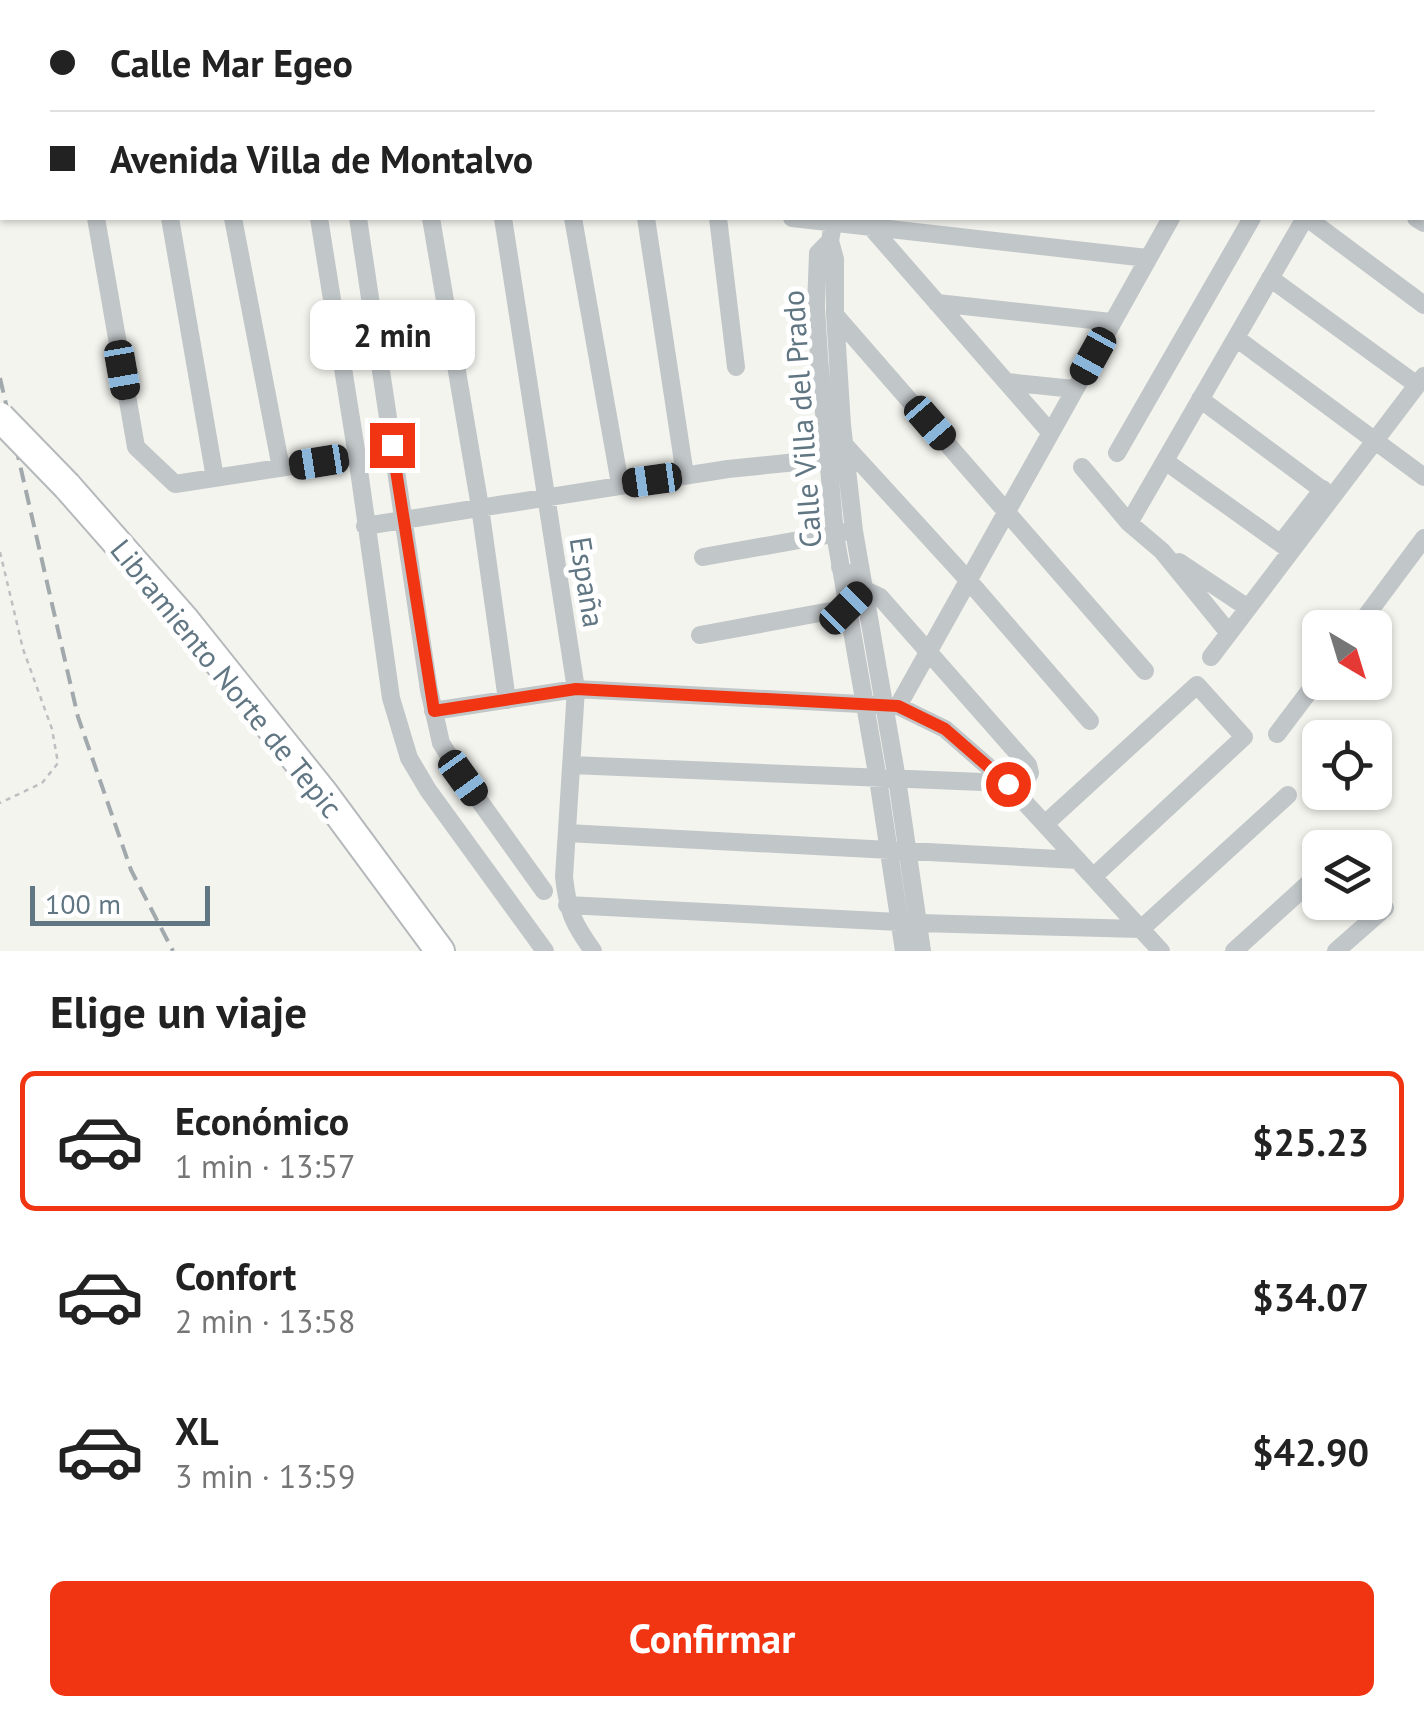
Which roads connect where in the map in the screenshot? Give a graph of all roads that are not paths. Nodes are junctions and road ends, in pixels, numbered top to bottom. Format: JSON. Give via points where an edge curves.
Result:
{"nodes":[{"id":1,"x":96,"y":220,"type":"edge"},
{"id":2,"x":170,"y":220,"type":"edge"},
{"id":3,"x":233,"y":220,"type":"edge"},
{"id":4,"x":319,"y":220,"type":"edge"},
{"id":5,"x":358,"y":220,"type":"edge"},
{"id":6,"x":431,"y":220,"type":"edge"},
{"id":7,"x":504,"y":220,"type":"edge"},
{"id":8,"x":573,"y":220,"type":"edge"},
{"id":9,"x":646,"y":220,"type":"edge"},
{"id":10,"x":718,"y":220,"type":"edge"},
{"id":11,"x":834,"y":220,"type":"edge"},
{"id":12,"x":1170,"y":220,"type":"edge"},
{"id":13,"x":1251,"y":220,"type":"edge"},
{"id":14,"x":1305,"y":220,"type":"edge"},
{"id":15,"x":1309,"y":220,"type":"edge"},
{"id":16,"x":870,"y":226,"type":"junction"},
{"id":17,"x":1147,"y":258,"type":"junction"},
{"id":18,"x":1270,"y":278,"type":"junction"},
{"id":19,"x":936,"y":302,"type":"junction"},
{"id":20,"x":1424,"y":305,"type":"edge"},
{"id":21,"x":826,"y":310,"type":"junction"},
{"id":22,"x":1111,"y":322,"type":"junction"},
{"id":23,"x":1236,"y":338,"type":"junction"},
{"id":24,"x":736,"y":368,"type":"dead end"},
{"id":25,"x":1420,"y":381,"type":"edge"},
{"id":26,"x":1007,"y":382,"type":"junction"},
{"id":27,"x":1074,"y":389,"type":"junction"},
{"id":28,"x":1200,"y":399,"type":"junction"},
{"id":29,"x":0,"y":416,"type":"edge"},
{"id":30,"x":825,"y":431,"type":"junction"},
{"id":31,"x":1050,"y":432,"type":"junction"},
{"id":32,"x":1375,"y":441,"type":"junction"},
{"id":33,"x":844,"y":442,"type":"junction"},
{"id":34,"x":1118,"y":453,"type":"dead end"},
{"id":35,"x":357,"y":456,"type":"junction"},
{"id":36,"x":827,"y":459,"type":"junction"},
{"id":37,"x":1165,"y":461,"type":"junction"},
{"id":38,"x":1082,"y":467,"type":"dead end"},
{"id":39,"x":282,"y":468,"type":"junction"},
{"id":40,"x":685,"y":475,"type":"junction"},
{"id":41,"x":1424,"y":477,"type":"edge"},
{"id":42,"x":215,"y":478,"type":"junction"},
{"id":43,"x":620,"y":484,"type":"junction"},
{"id":44,"x":1327,"y":493,"type":"junction"},
{"id":45,"x":547,"y":496,"type":"junction"},
{"id":46,"x":480,"y":507,"type":"junction"},
{"id":47,"x":1007,"y":512,"type":"junction"},
{"id":48,"x":403,"y":520,"type":"junction"},
{"id":49,"x":1129,"y":523,"type":"junction"},
{"id":50,"x":365,"y":526,"type":"junction"},
{"id":51,"x":854,"y":530,"type":"junction"},
{"id":52,"x":835,"y":534,"type":"junction"},
{"id":53,"x":1424,"y":538,"type":"edge"},
{"id":54,"x":1286,"y":547,"type":"junction"},
{"id":55,"x":1162,"y":551,"type":"junction"},
{"id":56,"x":703,"y":556,"type":"dead end"},
{"id":57,"x":840,"y":567,"type":"junction"},
{"id":58,"x":968,"y":580,"type":"junction"},
{"id":59,"x":865,"y":590,"type":"junction"},
{"id":60,"x":846,"y":608,"type":"junction"},
{"id":61,"x":1248,"y":608,"type":"junction"},
{"id":62,"x":1370,"y":610,"type":"edge"},
{"id":63,"x":1229,"y":633,"type":"junction"},
{"id":64,"x":700,"y":635,"type":"dead end"},
{"id":65,"x":928,"y":652,"type":"junction"},
{"id":66,"x":1211,"y":657,"type":"dead end"},
{"id":67,"x":1145,"y":672,"type":"dead end"},
{"id":68,"x":576,"y":689,"type":"junction"},
{"id":69,"x":507,"y":700,"type":"junction"},
{"id":70,"x":1302,"y":700,"type":"edge"},
{"id":71,"x":882,"y":705,"type":"junction"},
{"id":72,"x":434,"y":711,"type":"junction"},
{"id":73,"x":1090,"y":721,"type":"dead end"},
{"id":74,"x":1277,"y":734,"type":"dead end"},
{"id":75,"x":571,"y":765,"type":"junction"},
{"id":76,"x":888,"y":779,"type":"junction"},
{"id":77,"x":1017,"y":782,"type":"junction"},
{"id":78,"x":1288,"y":795,"type":"dead end"},
{"id":79,"x":1044,"y":824,"type":"junction"},
{"id":80,"x":567,"y":833,"type":"junction"},
{"id":81,"x":898,"y":851,"type":"junction"},
{"id":82,"x":1078,"y":860,"type":"junction"},
{"id":83,"x":564,"y":877,"type":"junction"},
{"id":84,"x":1093,"y":877,"type":"junction"},
{"id":85,"x":1302,"y":889,"type":"edge"},
{"id":86,"x":544,"y":891,"type":"junction"},
{"id":87,"x":567,"y":905,"type":"junction"},
{"id":88,"x":515,"y":910,"type":"junction"},
{"id":89,"x":1371,"y":920,"type":"edge"},
{"id":90,"x":909,"y":922,"type":"junction"},
{"id":91,"x":1141,"y":929,"type":"junction"},
{"id":92,"x":440,"y":951,"type":"edge"},
{"id":93,"x":545,"y":951,"type":"edge"},
{"id":94,"x":594,"y":951,"type":"edge"},
{"id":95,"x":904,"y":951,"type":"edge"},
{"id":96,"x":922,"y":951,"type":"edge"},
{"id":97,"x":1161,"y":951,"type":"edge"},
{"id":98,"x":1234,"y":951,"type":"edge"},
{"id":99,"x":1336,"y":951,"type":"edge"}],
"edges":[{"from":1,"to":42,"type":"street","via":[[136,447],[174,484]]},
{"from":2,"to":42,"type":"street"},
{"from":3,"to":39,"type":"street"},
{"from":4,"to":35,"type":"street"},
{"from":5,"to":48,"type":"street"},
{"from":6,"to":46,"type":"street"},
{"from":7,"to":45,"type":"street","name":"España"},
{"from":8,"to":43,"type":"street"},
{"from":9,"to":40,"type":"street"},
{"from":10,"to":24,"type":"street"},
{"from":11,"to":16,"type":"street"},
{"from":11,"to":21,"type":"street","name":"Calle Villa del Prado","via":[[830,242],[818,253]]},
{"from":12,"to":17,"type":"street"},
{"from":13,"to":34,"type":"street"},
{"from":14,"to":18,"type":"street"},
{"from":15,"to":20,"type":"street"},
{"from":16,"to":17,"type":"street"},
{"from":16,"to":19,"type":"street"},
{"from":17,"to":22,"type":"street"},
{"from":18,"to":23,"type":"street"},
{"from":18,"to":25,"type":"street"},
{"from":19,"to":22,"type":"street"},
{"from":19,"to":26,"type":"street"},
{"from":21,"to":30,"type":"street","name":"Calle Villa del Prado"},
{"from":21,"to":33,"type":"street","name":"Calle Villa del Prado"},
{"from":21,"to":47,"type":"street"},
{"from":22,"to":27,"type":"street"},
{"from":23,"to":28,"type":"street"},
{"from":23,"to":32,"type":"street"},
{"from":25,"to":32,"type":"street"},
{"from":26,"to":27,"type":"street"},
{"from":26,"to":31,"type":"street"},
{"from":27,"to":31,"type":"street"},
{"from":28,"to":37,"type":"street"},
{"from":28,"to":44,"type":"street"},
{"from":29,"to":92,"type":"highway","name":"Libramiento Norte de Tepic","bridge":true,"via":[[184,618]]},
{"from":30,"to":33,"type":"street"},
{"from":30,"to":36,"type":"street","name":"Calle Villa del Prado"},
{"from":31,"to":47,"type":"street"},
{"from":32,"to":41,"type":"street"},
{"from":32,"to":44,"type":"street"},
{"from":33,"to":51,"type":"street","name":"Calle Villa del Prado"},
{"from":33,"to":58,"type":"street"},
{"from":35,"to":39,"type":"street"},
{"from":35,"to":50,"type":"street"},
{"from":36,"to":40,"type":"street"},
{"from":36,"to":52,"type":"street","name":"Calle Villa del Prado"},
{"from":37,"to":49,"type":"street"},
{"from":37,"to":54,"type":"street"},
{"from":38,"to":49,"type":"street"},
{"from":39,"to":42,"type":"street"},
{"from":40,"to":43,"type":"street"},
{"from":43,"to":45,"type":"street"},
{"from":44,"to":54,"type":"street"},
{"from":45,"to":46,"type":"street"},
{"from":45,"to":68,"type":"street","name":"España"},
{"from":46,"to":48,"type":"street"},
{"from":46,"to":69,"type":"street"},
{"from":47,"to":58,"type":"street"},
{"from":47,"to":67,"type":"street"},
{"from":48,"to":50,"type":"street"},
{"from":48,"to":72,"type":"street"},
{"from":49,"to":55,"type":"street"},
{"from":50,"to":88,"type":"street","via":[[391,698],[409,758]]},
{"from":51,"to":52,"type":"street"},
{"from":51,"to":59,"type":"street","name":"Calle Villa del Prado"},
{"from":52,"to":56,"type":"street"},
{"from":52,"to":57,"type":"street","name":"Calle Villa del Prado"},
{"from":53,"to":62,"type":"street"},
{"from":54,"to":61,"type":"street"},
{"from":55,"to":61,"type":"street"},
{"from":55,"to":63,"type":"street"},
{"from":57,"to":59,"type":"street"},
{"from":57,"to":60,"type":"street","name":"Calle Villa del Prado"},
{"from":58,"to":65,"type":"street"},
{"from":58,"to":73,"type":"street"},
{"from":59,"to":60,"type":"street"},
{"from":59,"to":65,"type":"street"},
{"from":59,"to":71,"type":"street","name":"Calle Villa del Prado"},
{"from":60,"to":64,"type":"street"},
{"from":60,"to":71,"type":"street","name":"Calle Villa del Prado"},
{"from":61,"to":63,"type":"street"},
{"from":63,"to":66,"type":"street"},
{"from":65,"to":71,"type":"street"},
{"from":65,"to":77,"type":"street","via":[[1028,764],[1030,774]]},
{"from":68,"to":69,"type":"street"},
{"from":68,"to":71,"type":"street"},
{"from":68,"to":75,"type":"street","name":"España"},
{"from":69,"to":72,"type":"street"},
{"from":70,"to":74,"type":"street"},
{"from":71,"to":76,"type":"street","name":"Calle Villa del Prado"},
{"from":71,"to":77,"type":"street","via":[[945,729]]},
{"from":72,"to":86,"type":"street","via":[[441,743]]},
{"from":75,"to":76,"type":"street"},
{"from":75,"to":80,"type":"street","name":"España"},
{"from":76,"to":77,"type":"street"},
{"from":76,"to":81,"type":"street","name":"Calle Villa del Prado"},
{"from":77,"to":79,"type":"street"},
{"from":78,"to":91,"type":"street"},
{"from":79,"to":82,"type":"street"},
{"from":79,"to":84,"type":"street","via":[[1198,685],[1244,738]]},
{"from":80,"to":81,"type":"street"},
{"from":80,"to":83,"type":"street","name":"España"},
{"from":81,"to":82,"type":"street"},
{"from":81,"to":90,"type":"street","name":"Calle Villa del Prado"},
{"from":82,"to":84,"type":"street"},
{"from":83,"to":86,"type":"street"},
{"from":83,"to":87,"type":"street","name":"España"},
{"from":84,"to":91,"type":"street"},
{"from":85,"to":98,"type":"street"},
{"from":86,"to":88,"type":"street"},
{"from":87,"to":90,"type":"street"},
{"from":87,"to":94,"type":"street","name":"España"},
{"from":88,"to":93,"type":"street"},
{"from":89,"to":99,"type":"street"},
{"from":90,"to":91,"type":"street"},
{"from":90,"to":95,"type":"street","name":"Calle Villa del Prado"},
{"from":90,"to":96,"type":"street","name":"Calle Villa del Prado"},
{"from":91,"to":97,"type":"street"}]}
